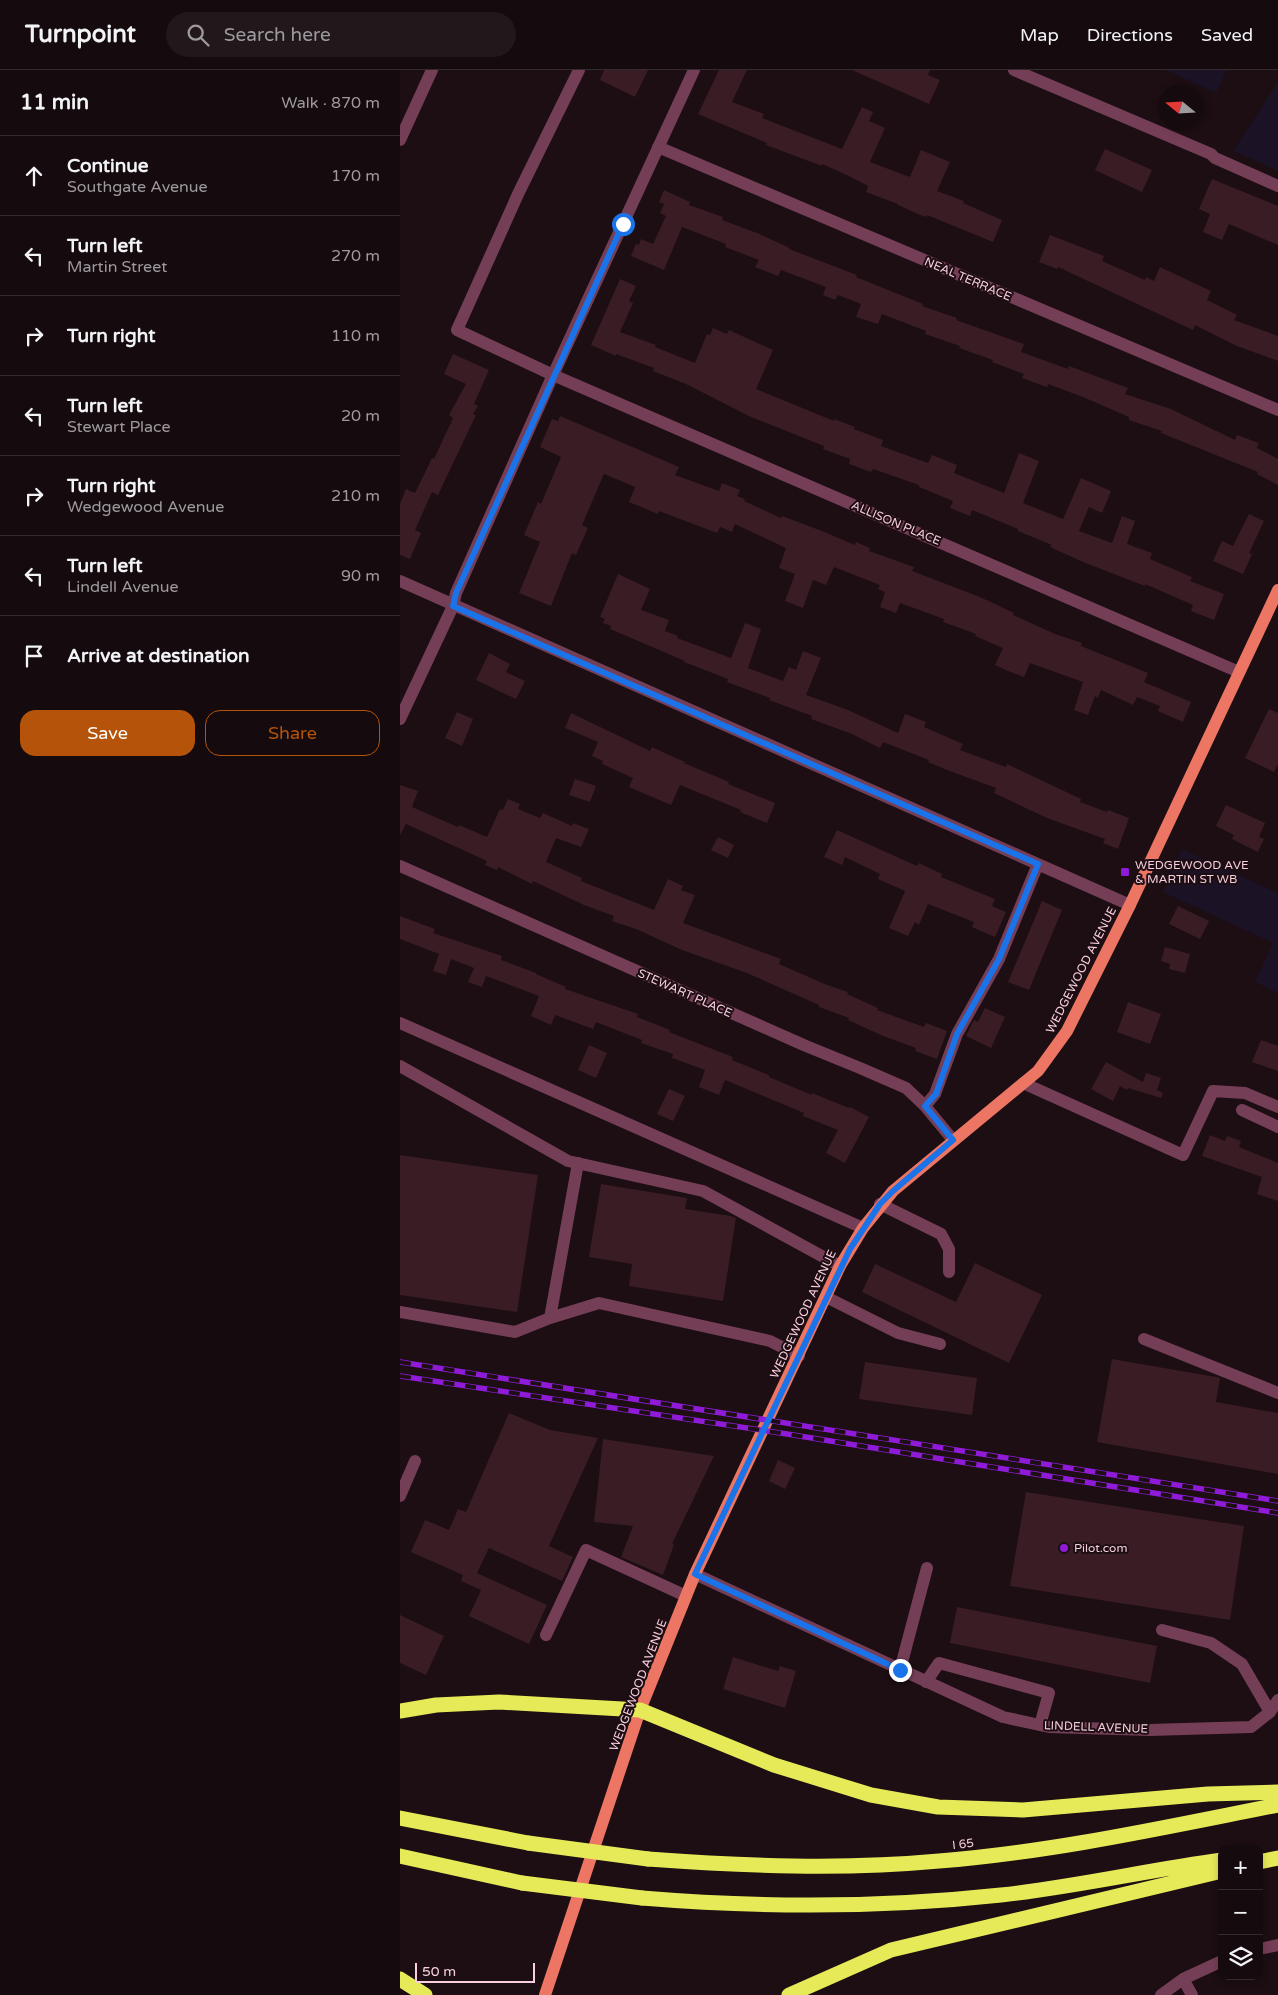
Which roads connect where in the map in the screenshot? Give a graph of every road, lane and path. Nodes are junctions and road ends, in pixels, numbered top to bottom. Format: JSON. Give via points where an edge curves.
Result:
{"nodes":[{"id":1,"x":432,"y":70,"type":"edge"},
{"id":2,"x":579,"y":70,"type":"edge"},
{"id":3,"x":694,"y":70,"type":"edge"},
{"id":4,"x":1014,"y":70,"type":"edge"},
{"id":5,"x":400,"y":140,"type":"edge"},
{"id":6,"x":658,"y":147,"type":"junction"},
{"id":7,"x":1278,"y":186,"type":"edge"},
{"id":8,"x":553,"y":375,"type":"junction"},
{"id":9,"x":1278,"y":410,"type":"edge"},
{"id":10,"x":400,"y":581,"type":"edge"},
{"id":11,"x":1278,"y":590,"type":"edge"},
{"id":12,"x":453,"y":606,"type":"junction"},
{"id":13,"x":1239,"y":672,"type":"junction"},
{"id":14,"x":400,"y":719,"type":"edge"},
{"id":15,"x":1038,"y":864,"type":"junction"},
{"id":16,"x":400,"y":866,"type":"edge"},
{"id":17,"x":1130,"y":905,"type":"junction"},
{"id":18,"x":400,"y":1023,"type":"edge"},
{"id":19,"x":400,"y":1066,"type":"edge"},
{"id":20,"x":1023,"y":1084,"type":"junction"},
{"id":21,"x":925,"y":1106,"type":"junction"},
{"id":22,"x":1278,"y":1107,"type":"edge"},
{"id":23,"x":1242,"y":1110,"type":"dead end"},
{"id":24,"x":1278,"y":1127,"type":"edge"},
{"id":25,"x":953,"y":1140,"type":"junction"},
{"id":26,"x":578,"y":1163,"type":"junction"},
{"id":27,"x":880,"y":1204,"type":"junction"},
{"id":28,"x":862,"y":1228,"type":"junction"},
{"id":29,"x":840,"y":1266,"type":"junction"},
{"id":30,"x":949,"y":1272,"type":"dead end"},
{"id":31,"x":826,"y":1297,"type":"junction"},
{"id":32,"x":400,"y":1312,"type":"edge"},
{"id":33,"x":550,"y":1318,"type":"junction"},
{"id":34,"x":1144,"y":1339,"type":"dead end"},
{"id":35,"x":940,"y":1344,"type":"dead end"},
{"id":36,"x":799,"y":1356,"type":"junction"},
{"id":37,"x":1278,"y":1393,"type":"edge"},
{"id":38,"x":415,"y":1461,"type":"dead end"},
{"id":39,"x":400,"y":1496,"type":"edge"},
{"id":40,"x":927,"y":1568,"type":"dead end"},
{"id":41,"x":695,"y":1574,"type":"junction"},
{"id":42,"x":686,"y":1596,"type":"junction"},
{"id":43,"x":1162,"y":1630,"type":"dead end"},
{"id":44,"x":546,"y":1635,"type":"dead end"},
{"id":45,"x":900,"y":1670,"type":"junction"},
{"id":46,"x":926,"y":1682,"type":"junction"},
{"id":47,"x":1278,"y":1700,"type":"edge"},
{"id":48,"x":640,"y":1710,"type":"junction"},
{"id":49,"x":400,"y":1711,"type":"edge"},
{"id":50,"x":1270,"y":1712,"type":"junction"},
{"id":51,"x":1040,"y":1725,"type":"junction"},
{"id":52,"x":1278,"y":1792,"type":"edge"},
{"id":53,"x":1278,"y":1805,"type":"edge"},
{"id":54,"x":400,"y":1818,"type":"edge"},
{"id":55,"x":1278,"y":1852,"type":"edge"},
{"id":56,"x":1263,"y":1854,"type":"edge"},
{"id":57,"x":400,"y":1856,"type":"edge"},
{"id":58,"x":1278,"y":1858,"type":"edge"},
{"id":59,"x":1218,"y":1861,"type":"edge"},
{"id":60,"x":1263,"y":1861,"type":"edge"},
{"id":61,"x":1218,"y":1872,"type":"edge"},
{"id":62,"x":1278,"y":1945,"type":"edge"},
{"id":63,"x":1263,"y":1948,"type":"edge"},
{"id":64,"x":1218,"y":1963,"type":"edge"},
{"id":65,"x":400,"y":1979,"type":"edge"},
{"id":66,"x":1183,"y":1979,"type":"junction"},
{"id":67,"x":425,"y":1995,"type":"edge"},
{"id":68,"x":545,"y":1995,"type":"edge"},
{"id":69,"x":789,"y":1995,"type":"edge"},
{"id":70,"x":1161,"y":1995,"type":"edge"},
{"id":71,"x":1192,"y":1995,"type":"edge"}],
"edges":[{"from":1,"to":5,"type":"street"},
{"from":2,"to":8,"type":"street","name":"ALLISON PLACE","via":[[457,330]]},
{"from":3,"to":6,"type":"street"},
{"from":4,"to":7,"type":"street"},
{"from":6,"to":8,"type":"street"},
{"from":6,"to":9,"type":"street","name":"NEAL TERRACE"},
{"from":8,"to":12,"type":"street"},
{"from":8,"to":13,"type":"street","name":"ALLISON PLACE"},
{"from":10,"to":12,"type":"street"},
{"from":11,"to":13,"type":"main road","name":"WEDGEWOOD AVENUE"},
{"from":12,"to":14,"type":"street"},
{"from":12,"to":15,"type":"street"},
{"from":13,"to":17,"type":"main road","name":"WEDGEWOOD AVENUE"},
{"from":15,"to":17,"type":"street"},
{"from":15,"to":21,"type":"street","via":[[999,959],[957,1034],[936,1094]]},
{"from":16,"to":21,"type":"street","name":"STEWART PLACE","via":[[906,1088]]},
{"from":17,"to":20,"type":"main road","name":"WEDGEWOOD AVENUE","via":[[1067,1031],[1038,1071]]},
{"from":18,"to":28,"type":"street"},
{"from":19,"to":26,"type":"street","via":[[568,1161]]},
{"from":20,"to":22,"type":"street","via":[[1184,1154],[1213,1091],[1245,1093]]},
{"from":20,"to":25,"type":"main road","name":"WEDGEWOOD AVENUE"},
{"from":21,"to":25,"type":"street","name":"STEWART PLACE"},
{"from":23,"to":24,"type":"street"},
{"from":25,"to":27,"type":"main road","name":"WEDGEWOOD AVENUE"},
{"from":26,"to":29,"type":"street","via":[[703,1191]]},
{"from":26,"to":33,"type":"street"},
{"from":27,"to":28,"type":"main road","name":"WEDGEWOOD AVENUE"},
{"from":27,"to":30,"type":"street","via":[[941,1234],[949,1249]]},
{"from":28,"to":29,"type":"main road","name":"WEDGEWOOD AVENUE"},
{"from":29,"to":31,"type":"main road","name":"WEDGEWOOD AVENUE"},
{"from":31,"to":35,"type":"street","via":[[898,1333]]},
{"from":31,"to":36,"type":"main road","name":"WEDGEWOOD AVENUE"},
{"from":32,"to":33,"type":"street","via":[[515,1332]]},
{"from":33,"to":36,"type":"street","via":[[599,1303],[770,1341]]},
{"from":34,"to":37,"type":"street"},
{"from":36,"to":41,"type":"main road","name":"WEDGEWOOD AVENUE"},
{"from":38,"to":39,"type":"street"},
{"from":40,"to":45,"type":"street"},
{"from":41,"to":42,"type":"main road","name":"WEDGEWOOD AVENUE"},
{"from":41,"to":45,"type":"street","name":"LINDELL AVENUE"},
{"from":42,"to":44,"type":"street","via":[[586,1550]]},
{"from":42,"to":48,"type":"main road","name":"WEDGEWOOD AVENUE"},
{"from":43,"to":50,"type":"street","via":[[1211,1643],[1242,1664]]},
{"from":45,"to":46,"type":"street","name":"LINDELL AVENUE"},
{"from":46,"to":51,"type":"street","name":"LINDELL AVENUE","via":[[1004,1717]]},
{"from":46,"to":51,"type":"street","via":[[939,1663],[1048,1693]]},
{"from":47,"to":50,"type":"street","name":"LINDELL AVENUE"},
{"from":48,"to":49,"type":"highway","via":[[499,1702],[436,1705]]},
{"from":48,"to":52,"type":"highway","via":[[774,1765],[871,1795],[920,1804],[1023,1810],[1208,1794]]},
{"from":48,"to":68,"type":"main road","name":"WEDGEWOOD AVENUE"},
{"from":50,"to":51,"type":"street","name":"LINDELL AVENUE","via":[[1251,1727],[1150,1730],[1049,1728]]},
{"from":53,"to":54,"type":"highway","name":"I 65","number":"I 65","bridge":true,"via":[[1094,1841],[938,1862],[794,1867],[648,1859],[528,1843]]},
{"from":55,"to":56,"type":"highway"},
{"from":57,"to":59,"type":"highway","bridge":true,"via":[[522,1883],[642,1898],[766,1906],[915,1903],[1012,1893]]},
{"from":58,"to":60,"type":"highway"},
{"from":61,"to":69,"type":"highway","via":[[890,1950]]},
{"from":62,"to":63,"type":"street"},
{"from":64,"to":66,"type":"street"},
{"from":65,"to":67,"type":"highway"},
{"from":66,"to":70,"type":"street"},
{"from":66,"to":71,"type":"street"}]}
